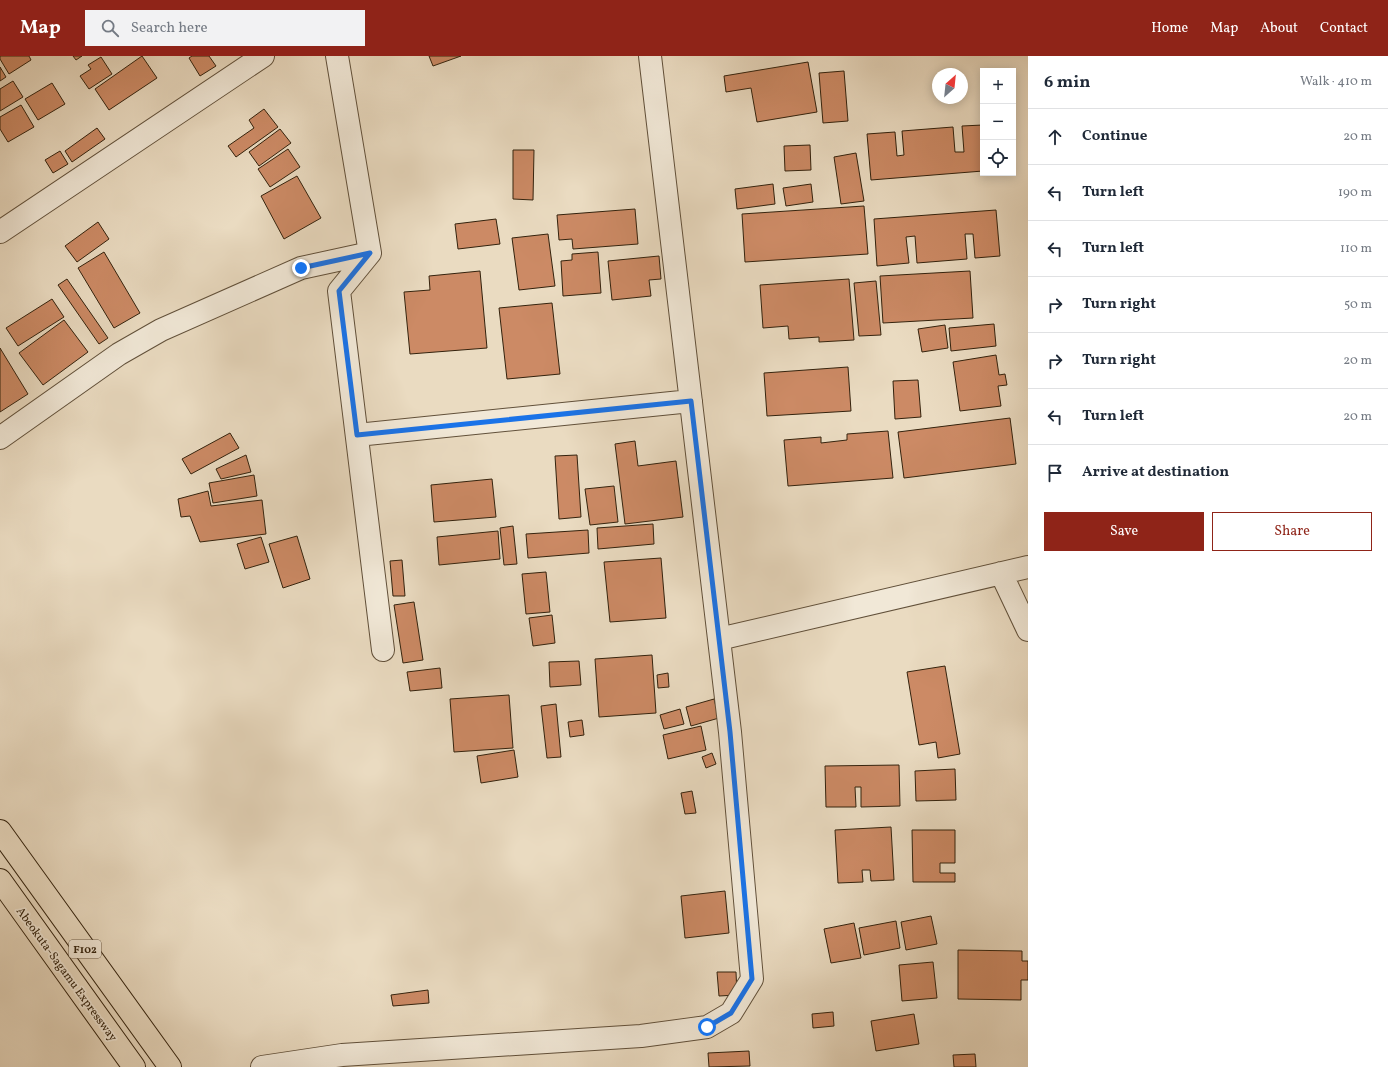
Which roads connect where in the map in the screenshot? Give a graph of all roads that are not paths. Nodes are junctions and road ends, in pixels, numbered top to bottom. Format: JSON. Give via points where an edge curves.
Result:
{"nodes":[{"id":1,"x":263,"y":56,"type":"edge"},
{"id":2,"x":337,"y":56,"type":"edge"},
{"id":3,"x":650,"y":56,"type":"edge"},
{"id":4,"x":0,"y":232,"type":"edge"},
{"id":5,"x":370,"y":253,"type":"junction"},
{"id":6,"x":691,"y":401,"type":"junction"},
{"id":7,"x":357,"y":435,"type":"junction"},
{"id":8,"x":0,"y":438,"type":"edge"},
{"id":9,"x":1027,"y":565,"type":"edge"},
{"id":10,"x":1001,"y":573,"type":"junction"},
{"id":11,"x":1028,"y":630,"type":"edge"},
{"id":12,"x":719,"y":639,"type":"junction"},
{"id":13,"x":383,"y":650,"type":"dead end"},
{"id":14,"x":0,"y":831,"type":"edge"},
{"id":15,"x":0,"y":880,"type":"edge"},
{"id":16,"x":134,"y":1067,"type":"edge"},
{"id":17,"x":170,"y":1067,"type":"edge"},
{"id":18,"x":262,"y":1067,"type":"edge"}],
"edges":[{"from":1,"to":4,"type":"street"},
{"from":2,"to":5,"type":"street"},
{"from":3,"to":6,"type":"street"},
{"from":5,"to":7,"type":"street","via":[[339,291]]},
{"from":5,"to":8,"type":"street","via":[[301,268],[161,330],[119,354]]},
{"from":6,"to":7,"type":"street"},
{"from":6,"to":12,"type":"street"},
{"from":7,"to":13,"type":"street"},
{"from":9,"to":10,"type":"street"},
{"from":10,"to":11,"type":"street"},
{"from":10,"to":12,"type":"street"},
{"from":12,"to":18,"type":"street","via":[[752,979],[731,1013],[707,1027],[641,1036],[342,1055]]},
{"from":14,"to":17,"type":"highway","number":"F102"},
{"from":15,"to":16,"type":"highway","name":"Abeokuta-Sagamu Expressway","number":"F102"}]}
